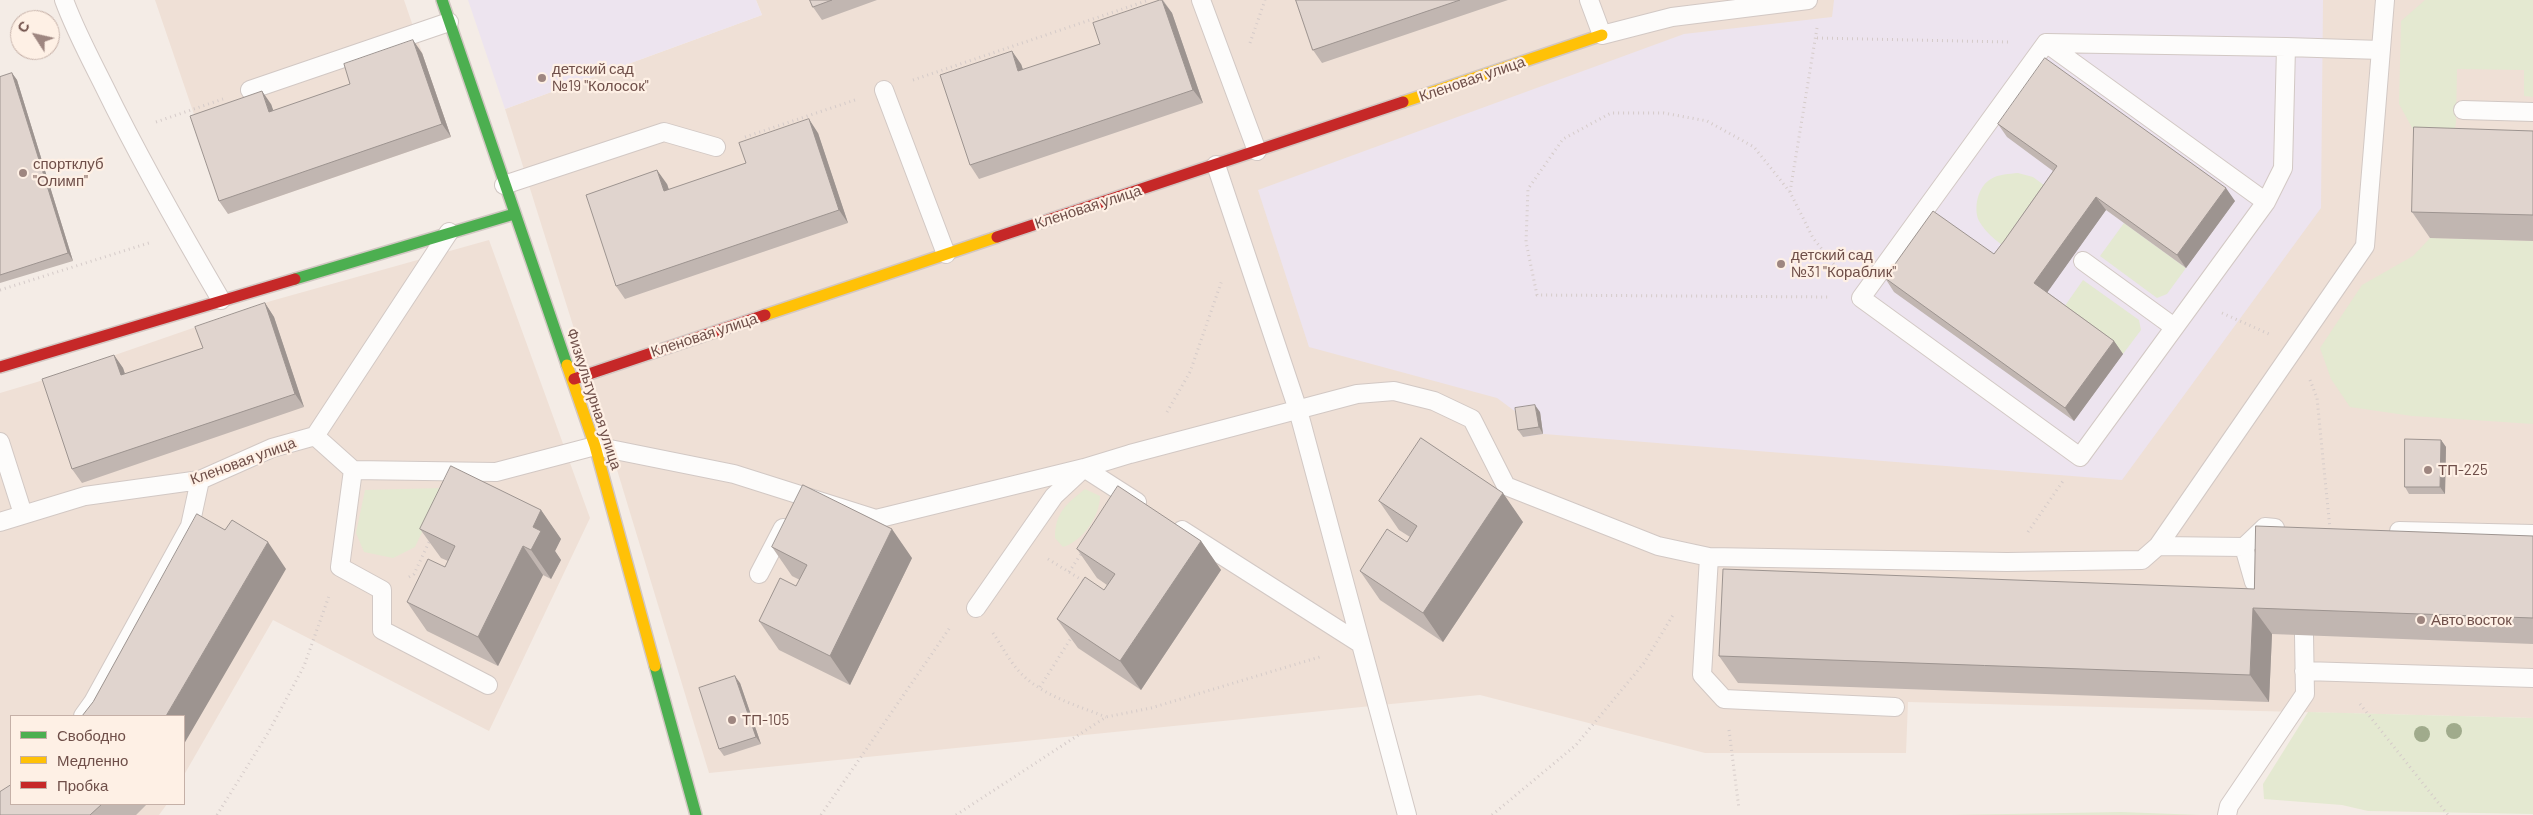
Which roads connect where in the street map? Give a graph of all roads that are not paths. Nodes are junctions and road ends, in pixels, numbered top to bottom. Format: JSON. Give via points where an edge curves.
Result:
{"nodes":[{"id":1,"x":64,"y":0,"type":"edge"},
{"id":2,"x":442,"y":0,"type":"edge"},
{"id":3,"x":1201,"y":0,"type":"edge"},
{"id":4,"x":1589,"y":0,"type":"edge"},
{"id":5,"x":1808,"y":0,"type":"edge"},
{"id":6,"x":2385,"y":0,"type":"edge"},
{"id":7,"x":449,"y":22,"type":"junction"},
{"id":8,"x":1602,"y":35,"type":"junction"},
{"id":9,"x":2046,"y":43,"type":"junction"},
{"id":10,"x":2286,"y":47,"type":"junction"},
{"id":11,"x":2381,"y":50,"type":"junction"},
{"id":12,"x":250,"y":90,"type":"road end"},
{"id":13,"x":884,"y":90,"type":"road end"},
{"id":14,"x":2463,"y":110,"type":"dead end"},
{"id":15,"x":2533,"y":112,"type":"edge"},
{"id":16,"x":716,"y":147,"type":"dead end"},
{"id":17,"x":1257,"y":151,"type":"junction"},
{"id":18,"x":1216,"y":165,"type":"junction"},
{"id":19,"x":504,"y":185,"type":"junction"},
{"id":20,"x":2266,"y":202,"type":"junction"},
{"id":21,"x":514,"y":214,"type":"junction"},
{"id":22,"x":449,"y":232,"type":"junction"},
{"id":23,"x":946,"y":254,"type":"junction"},
{"id":24,"x":2083,"y":261,"type":"dead end"},
{"id":25,"x":221,"y":300,"type":"junction"},
{"id":26,"x":2174,"y":328,"type":"junction"},
{"id":27,"x":0,"y":367,"type":"edge"},
{"id":28,"x":574,"y":379,"type":"junction"},
{"id":29,"x":1298,"y":410,"type":"junction"},
{"id":30,"x":315,"y":436,"type":"junction"},
{"id":31,"x":0,"y":442,"type":"edge"},
{"id":32,"x":596,"y":446,"type":"junction"},
{"id":33,"x":1084,"y":468,"type":"junction"},
{"id":34,"x":353,"y":470,"type":"junction"},
{"id":35,"x":200,"y":480,"type":"junction"},
{"id":36,"x":800,"y":494,"type":"junction"},
{"id":37,"x":1154,"y":513,"type":"edge"},
{"id":38,"x":23,"y":514,"type":"junction"},
{"id":39,"x":0,"y":522,"type":"edge"},
{"id":40,"x":1171,"y":523,"type":"edge"},
{"id":41,"x":2330,"y":529,"type":"edge"},
{"id":42,"x":2379,"y":530,"type":"edge"},
{"id":43,"x":2533,"y":534,"type":"edge"},
{"id":44,"x":2158,"y":546,"type":"junction"},
{"id":45,"x":2244,"y":547,"type":"junction"},
{"id":46,"x":1709,"y":557,"type":"junction"},
{"id":47,"x":759,"y":574,"type":"dead end"},
{"id":48,"x":2273,"y":594,"type":"edge"},
{"id":49,"x":976,"y":608,"type":"road end"},
{"id":50,"x":2304,"y":636,"type":"edge"},
{"id":51,"x":1361,"y":644,"type":"junction"},
{"id":52,"x":2304,"y":671,"type":"junction"},
{"id":53,"x":2533,"y":678,"type":"edge"},
{"id":54,"x":488,"y":685,"type":"dead end"},
{"id":55,"x":1895,"y":707,"type":"dead end"},
{"id":56,"x":84,"y":715,"type":"edge"},
{"id":57,"x":696,"y":815,"type":"edge"},
{"id":58,"x":1407,"y":815,"type":"edge"},
{"id":59,"x":2227,"y":815,"type":"edge"}],
"edges":[{"from":1,"to":25,"type":"lane","via":[[126,132]]},
{"from":2,"to":7,"type":"street","name":"Физкультурная улица"},
{"from":3,"to":17,"type":"lane"},
{"from":4,"to":8,"type":"lane"},
{"from":5,"to":8,"type":"lane","via":[[1672,17]]},
{"from":6,"to":11,"type":"lane"},
{"from":7,"to":12,"type":"lane"},
{"from":7,"to":19,"type":"street","name":"Физкультурная улица"},
{"from":8,"to":17,"type":"street","name":"Кленовая улица"},
{"from":9,"to":10,"type":"lane"},
{"from":9,"to":20,"type":"lane"},
{"from":9,"to":26,"type":"lane","via":[[1861,298],[2080,457]]},
{"from":10,"to":11,"type":"lane"},
{"from":10,"to":20,"type":"lane","via":[[2284,168]]},
{"from":11,"to":44,"type":"lane","via":[[2365,246]]},
{"from":13,"to":23,"type":"lane"},
{"from":14,"to":15,"type":"lane"},
{"from":16,"to":19,"type":"lane","via":[[664,132]]},
{"from":17,"to":18,"type":"street","name":"Кленовая улица"},
{"from":18,"to":23,"type":"street","name":"Кленовая улица"},
{"from":18,"to":29,"type":"lane"},
{"from":19,"to":21,"type":"street","name":"Физкультурная улица"},
{"from":20,"to":26,"type":"lane"},
{"from":21,"to":22,"type":"street"},
{"from":21,"to":28,"type":"street","name":"Физкультурная улица"},
{"from":22,"to":25,"type":"street"},
{"from":22,"to":30,"type":"lane"},
{"from":23,"to":28,"type":"street","name":"Кленовая улица"},
{"from":24,"to":26,"type":"lane"},
{"from":25,"to":27,"type":"street"},
{"from":28,"to":32,"type":"street","name":"Физкультурная улица"},
{"from":29,"to":33,"type":"lane"},
{"from":29,"to":46,"type":"lane","via":[[1357,394],[1394,391],[1434,401],[1472,419],[1506,486],[1658,546]]},
{"from":29,"to":51,"type":"lane"},
{"from":30,"to":34,"type":"lane","name":"Кленовая улица"},
{"from":30,"to":35,"type":"lane","name":"Кленовая улица","via":[[272,448]]},
{"from":31,"to":38,"type":"lane"},
{"from":32,"to":34,"type":"lane","via":[[496,472]]},
{"from":32,"to":36,"type":"lane","via":[[734,474]]},
{"from":32,"to":57,"type":"street","name":"Физкультурная улица"},
{"from":33,"to":36,"type":"lane","via":[[876,519]]},
{"from":33,"to":37,"type":"lane"},
{"from":33,"to":49,"type":"lane","via":[[1054,496]]},
{"from":34,"to":54,"type":"lane","via":[[340,567],[382,590],[382,630]]},
{"from":35,"to":38,"type":"lane","name":"Кленовая улица","via":[[85,496]]},
{"from":35,"to":56,"type":"lane","via":[[190,526]]},
{"from":36,"to":47,"type":"lane"},
{"from":38,"to":39,"type":"lane","name":"Кленовая улица"},
{"from":40,"to":51,"type":"lane"},
{"from":41,"to":45,"type":"lane","via":[[2264,527]]},
{"from":42,"to":43,"type":"lane"},
{"from":44,"to":45,"type":"lane"},
{"from":44,"to":46,"type":"lane","via":[[2142,560],[2007,562]]},
{"from":45,"to":48,"type":"lane","via":[[2254,582]]},
{"from":46,"to":55,"type":"lane","via":[[1702,675],[1724,699]]},
{"from":50,"to":52,"type":"lane"},
{"from":51,"to":58,"type":"lane"},
{"from":52,"to":53,"type":"lane"},
{"from":52,"to":59,"type":"lane","via":[[2305,694],[2229,806]]}]}
